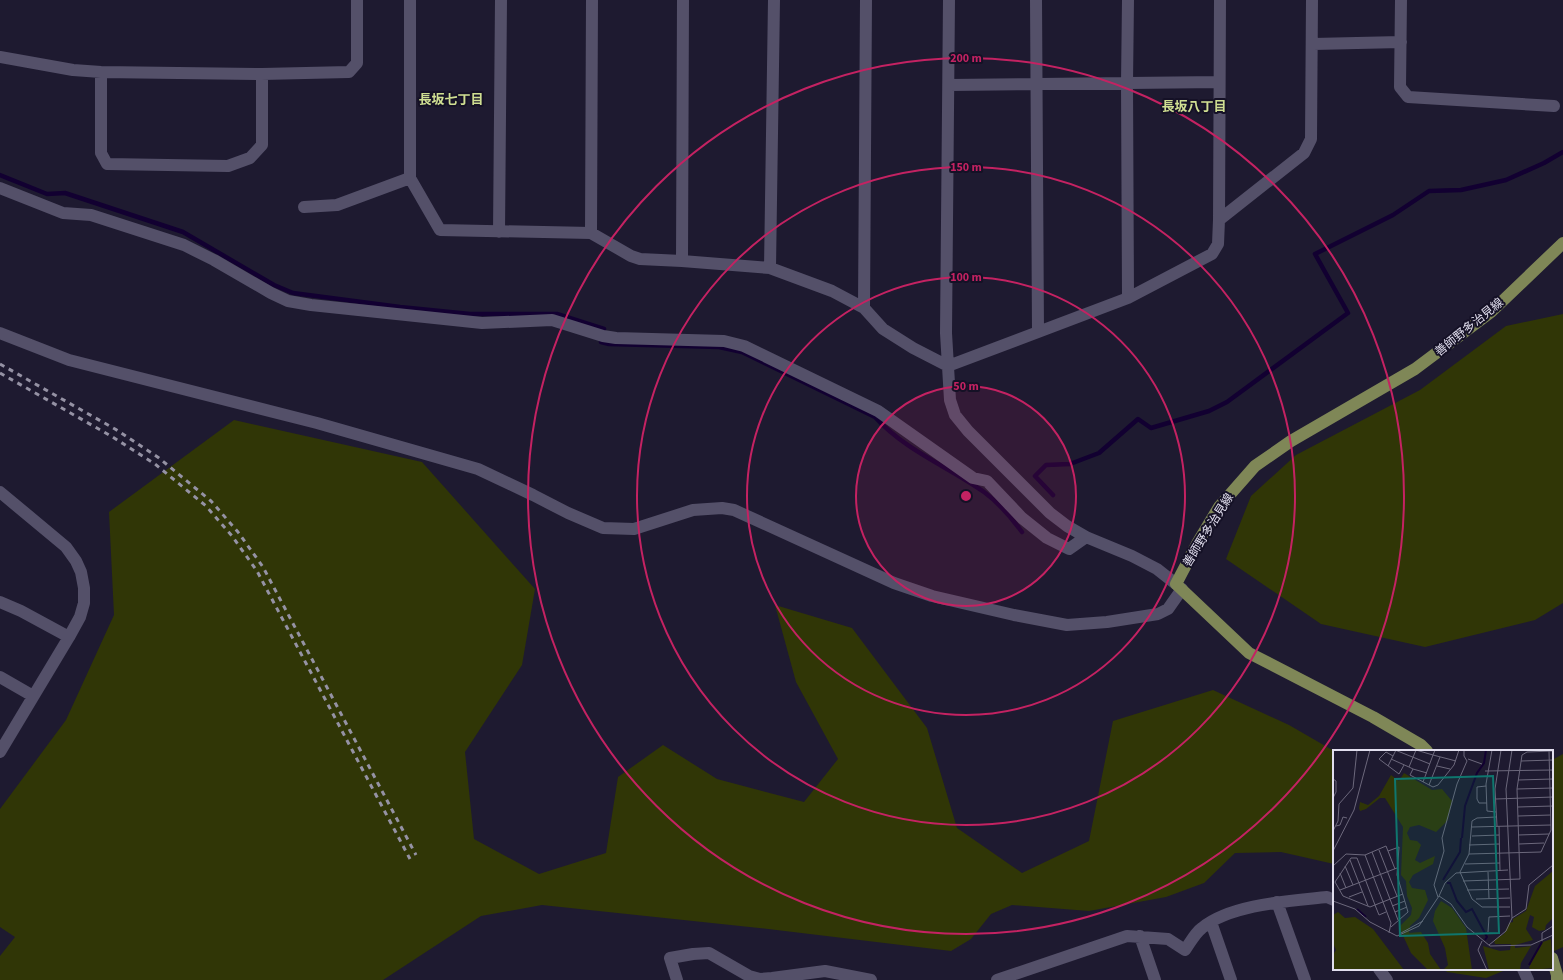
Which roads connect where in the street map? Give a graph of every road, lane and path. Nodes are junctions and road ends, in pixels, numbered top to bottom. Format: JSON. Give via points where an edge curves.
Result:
{"nodes":[{"id":1,"x":357,"y":0,"type":"edge"},
{"id":2,"x":410,"y":0,"type":"edge"},
{"id":3,"x":501,"y":0,"type":"edge"},
{"id":4,"x":592,"y":0,"type":"edge"},
{"id":5,"x":683,"y":0,"type":"edge"},
{"id":6,"x":774,"y":0,"type":"edge"},
{"id":7,"x":866,"y":0,"type":"edge"},
{"id":8,"x":949,"y":0,"type":"edge"},
{"id":9,"x":1036,"y":0,"type":"edge"},
{"id":10,"x":1128,"y":0,"type":"edge"},
{"id":11,"x":1220,"y":0,"type":"edge"},
{"id":12,"x":1312,"y":0,"type":"edge"},
{"id":13,"x":1402,"y":0,"type":"edge"},
{"id":14,"x":1401,"y":42,"type":"junction"},
{"id":15,"x":1312,"y":44,"type":"junction"},
{"id":16,"x":0,"y":57,"type":"edge"},
{"id":17,"x":101,"y":72,"type":"junction"},
{"id":18,"x":262,"y":74,"type":"junction"},
{"id":19,"x":1219,"y":82,"type":"junction"},
{"id":20,"x":1037,"y":83,"type":"junction"},
{"id":21,"x":1127,"y":83,"type":"junction"},
{"id":22,"x":948,"y":85,"type":"junction"},
{"id":23,"x":1554,"y":106,"type":"dead end"},
{"id":24,"x":410,"y":178,"type":"junction"},
{"id":25,"x":0,"y":188,"type":"edge"},
{"id":26,"x":304,"y":207,"type":"dead end"},
{"id":27,"x":1219,"y":220,"type":"junction"},
{"id":28,"x":499,"y":232,"type":"junction"},
{"id":29,"x":591,"y":233,"type":"junction"},
{"id":30,"x":1563,"y":243,"type":"edge"},
{"id":31,"x":682,"y":261,"type":"junction"},
{"id":32,"x":770,"y":268,"type":"junction"},
{"id":33,"x":1128,"y":298,"type":"junction"},
{"id":34,"x":864,"y":308,"type":"junction"},
{"id":35,"x":1038,"y":332,"type":"junction"},
{"id":36,"x":0,"y":333,"type":"edge"},
{"id":37,"x":948,"y":366,"type":"junction"},
{"id":38,"x":0,"y":492,"type":"edge"},
{"id":39,"x":1086,"y":537,"type":"junction"},
{"id":40,"x":1179,"y":586,"type":"junction"},
{"id":41,"x":0,"y":602,"type":"edge"},
{"id":42,"x":69,"y":637,"type":"junction"},
{"id":43,"x":0,"y":677,"type":"edge"},
{"id":44,"x":33,"y":696,"type":"junction"},
{"id":45,"x":1424,"y":749,"type":"edge"},
{"id":46,"x":0,"y":752,"type":"edge"},
{"id":47,"x":1333,"y":900,"type":"edge"},
{"id":48,"x":1277,"y":902,"type":"junction"},
{"id":49,"x":1211,"y":922,"type":"junction"},
{"id":50,"x":1140,"y":936,"type":"junction"},
{"id":51,"x":1553,"y":961,"type":"edge"},
{"id":52,"x":1381,"y":970,"type":"edge"},
{"id":53,"x":1523,"y":970,"type":"edge"},
{"id":54,"x":677,"y":980,"type":"edge"},
{"id":55,"x":871,"y":980,"type":"edge"},
{"id":56,"x":997,"y":980,"type":"edge"},
{"id":57,"x":1155,"y":980,"type":"edge"},
{"id":58,"x":1231,"y":980,"type":"edge"},
{"id":59,"x":1305,"y":980,"type":"edge"},
{"id":60,"x":1387,"y":980,"type":"edge"},
{"id":61,"x":1528,"y":980,"type":"edge"},
{"id":62,"x":1557,"y":980,"type":"edge"}],
"edges":[{"from":1,"to":18,"type":"street","via":[[357,63],[349,72]]},
{"from":2,"to":24,"type":"street"},
{"from":3,"to":28,"type":"street"},
{"from":4,"to":29,"type":"street"},
{"from":5,"to":31,"type":"street"},
{"from":6,"to":32,"type":"street"},
{"from":7,"to":34,"type":"street"},
{"from":8,"to":22,"type":"street"},
{"from":9,"to":20,"type":"street"},
{"from":10,"to":21,"type":"street"},
{"from":11,"to":19,"type":"street"},
{"from":12,"to":15,"type":"street"},
{"from":13,"to":14,"type":"street"},
{"from":14,"to":15,"type":"street"},
{"from":14,"to":23,"type":"street","via":[[1400,87],[1408,97]]},
{"from":15,"to":27,"type":"street","via":[[1311,139],[1304,153]]},
{"from":16,"to":17,"type":"street","via":[[73,70]]},
{"from":17,"to":18,"type":"street"},
{"from":17,"to":18,"type":"street","via":[[101,153],[107,164],[213,166],[228,166],[250,158],[262,145]]},
{"from":19,"to":21,"type":"street"},
{"from":19,"to":27,"type":"street"},
{"from":20,"to":21,"type":"street"},
{"from":20,"to":22,"type":"street"},
{"from":20,"to":35,"type":"street"},
{"from":21,"to":33,"type":"street"},
{"from":22,"to":37,"type":"street"},
{"from":24,"to":26,"type":"street","via":[[337,205]]},
{"from":24,"to":28,"type":"street","via":[[440,230]]},
{"from":25,"to":39,"type":"street","via":[[63,213],[92,215],[184,245],[288,301],[482,323],[552,320],[616,338],[724,341],[744,346],[878,411],[973,478],[987,481],[1022,518],[1046,538],[1069,549]]},
{"from":27,"to":33,"type":"street","via":[[1218,244],[1212,254]]},
{"from":28,"to":29,"type":"street"},
{"from":29,"to":31,"type":"street","via":[[640,259]]},
{"from":30,"to":40,"type":"main road","name":"善師野多治見線","via":[[1491,312],[1415,369],[1291,441],[1255,466],[1219,507],[1198,542]]},
{"from":31,"to":32,"type":"street"},
{"from":32,"to":34,"type":"street","via":[[832,291]]},
{"from":33,"to":35,"type":"street"},
{"from":34,"to":37,"type":"street","via":[[883,329]]},
{"from":35,"to":37,"type":"street"},
{"from":36,"to":40,"type":"street","via":[[69,360],[317,423],[478,469],[603,528],[634,529],[693,510],[734,510],[894,583],[932,596],[1067,625],[1158,614],[1168,610]]},
{"from":37,"to":39,"type":"street","via":[[950,400],[956,416],[968,431],[1040,504],[1067,526]]},
{"from":38,"to":42,"type":"street","via":[[66,547],[76,561],[81,572],[84,603]]},
{"from":39,"to":40,"type":"street","via":[[1132,556]]},
{"from":40,"to":45,"type":"main road","via":[[1249,653],[1373,717]]},
{"from":41,"to":42,"type":"street"},
{"from":42,"to":44,"type":"street"},
{"from":43,"to":44,"type":"street"},
{"from":44,"to":46,"type":"street"},
{"from":47,"to":48,"type":"street","via":[[1327,897]]},
{"from":48,"to":49,"type":"street","via":[[1237,910]]},
{"from":48,"to":59,"type":"street"},
{"from":49,"to":50,"type":"street","via":[[1201,928],[1185,950],[1168,939]]},
{"from":49,"to":58,"type":"street"},
{"from":50,"to":56,"type":"street","via":[[1127,936]]},
{"from":50,"to":57,"type":"street"},
{"from":51,"to":62,"type":"main road"},
{"from":52,"to":60,"type":"street"},
{"from":53,"to":61,"type":"street"},
{"from":54,"to":55,"type":"street","via":[[670,958],[709,953],[749,976],[760,978],[825,971]]}]}
